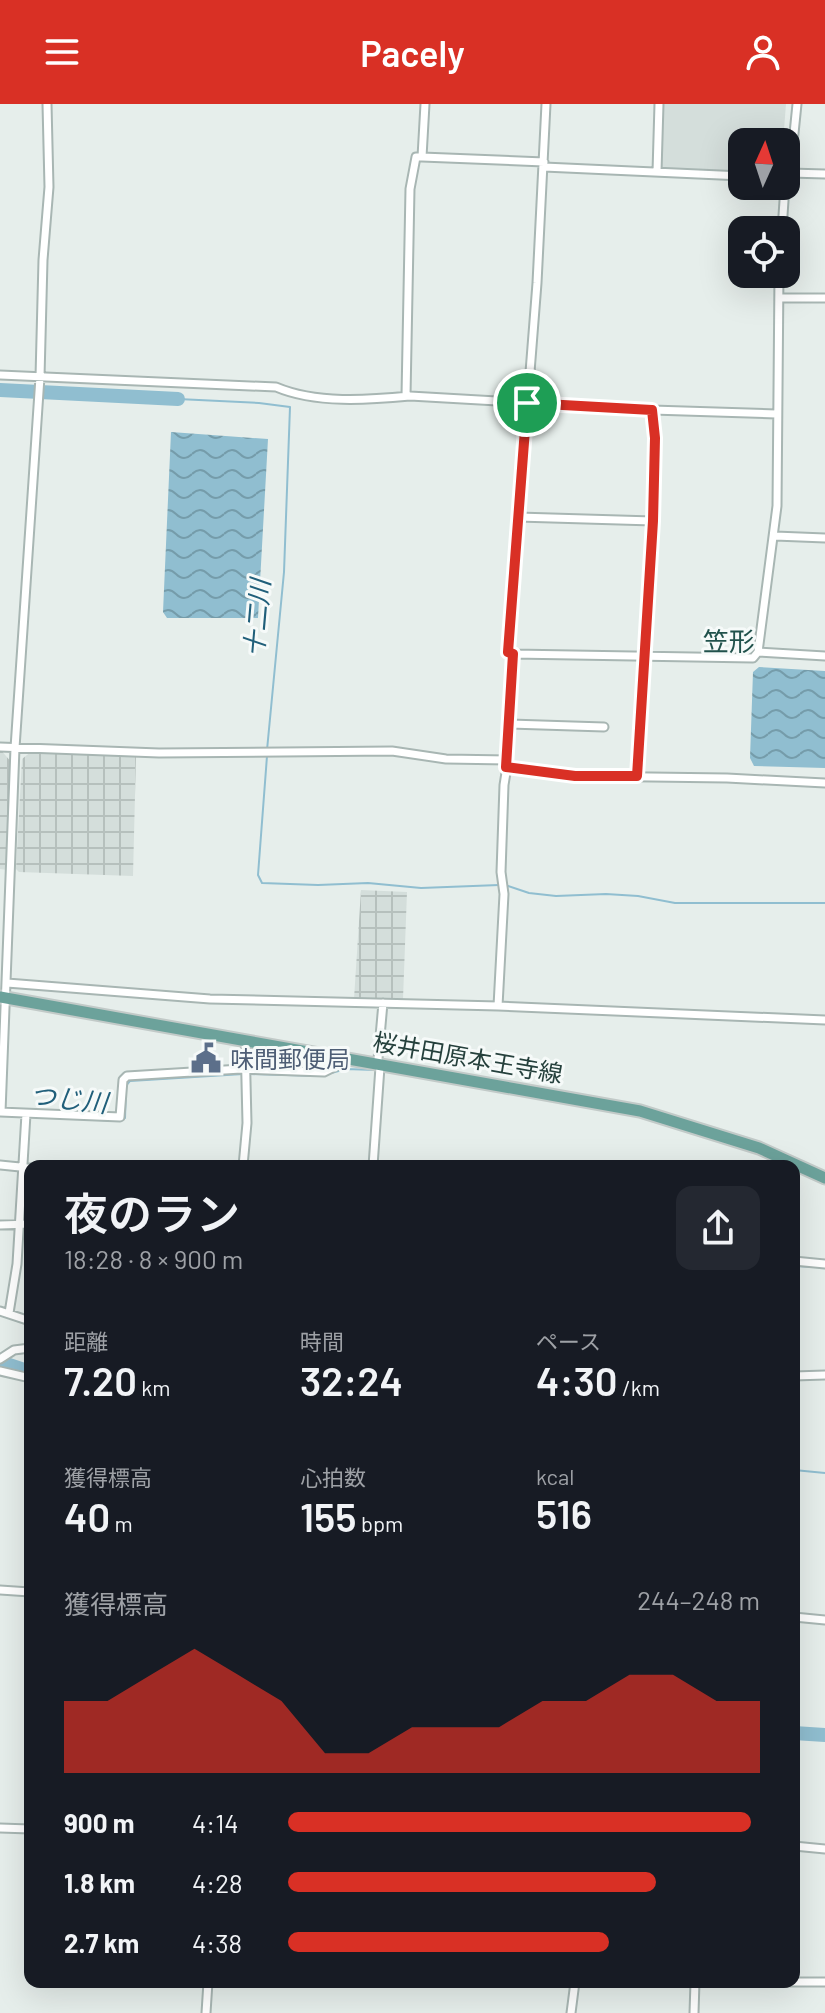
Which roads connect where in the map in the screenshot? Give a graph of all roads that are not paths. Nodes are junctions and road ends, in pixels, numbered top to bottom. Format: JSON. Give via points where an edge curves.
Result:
{"nodes":[{"id":1,"x":47,"y":104,"type":"edge"},
{"id":2,"x":425,"y":104,"type":"edge"},
{"id":3,"x":546,"y":104,"type":"edge"},
{"id":4,"x":659,"y":104,"type":"edge"},
{"id":5,"x":797,"y":104,"type":"edge"},
{"id":6,"x":794,"y":128,"type":"edge"},
{"id":7,"x":422,"y":157,"type":"junction"},
{"id":8,"x":544,"y":164,"type":"junction"},
{"id":9,"x":657,"y":172,"type":"junction"},
{"id":10,"x":825,"y":174,"type":"edge"},
{"id":11,"x":728,"y":175,"type":"edge"},
{"id":12,"x":800,"y":175,"type":"edge"},
{"id":13,"x":780,"y":288,"type":"edge"},
{"id":14,"x":780,"y":298,"type":"junction"},
{"id":15,"x":825,"y":298,"type":"edge"},
{"id":16,"x":0,"y":375,"type":"edge"},
{"id":17,"x":40,"y":377,"type":"junction"},
{"id":18,"x":406,"y":396,"type":"junction"},
{"id":19,"x":527,"y":403,"type":"junction"},
{"id":20,"x":652,"y":410,"type":"junction"},
{"id":21,"x":776,"y":414,"type":"junction"},
{"id":22,"x":518,"y":517,"type":"junction"},
{"id":23,"x":653,"y":521,"type":"junction"},
{"id":24,"x":775,"y":536,"type":"junction"},
{"id":25,"x":825,"y":538,"type":"edge"},
{"id":26,"x":758,"y":652,"type":"junction"},
{"id":27,"x":513,"y":654,"type":"junction"},
{"id":28,"x":645,"y":655,"type":"junction"},
{"id":29,"x":825,"y":656,"type":"edge"},
{"id":30,"x":510,"y":724,"type":"junction"},
{"id":31,"x":604,"y":727,"type":"dead end"},
{"id":32,"x":0,"y":747,"type":"edge"},
{"id":33,"x":15,"y":748,"type":"junction"},
{"id":34,"x":507,"y":764,"type":"junction"},
{"id":35,"x":637,"y":776,"type":"junction"},
{"id":36,"x":825,"y":783,"type":"edge"},
{"id":37,"x":7,"y":983,"type":"junction"},
{"id":38,"x":3,"y":997,"type":"edge"},
{"id":39,"x":383,"y":1003,"type":"junction"},
{"id":40,"x":498,"y":1006,"type":"junction"},
{"id":41,"x":825,"y":1020,"type":"edge"},
{"id":42,"x":245,"y":1040,"type":"junction"},
{"id":43,"x":351,"y":1058,"type":"junction"},
{"id":44,"x":379,"y":1063,"type":"junction"},
{"id":45,"x":245,"y":1069,"type":"junction"},
{"id":46,"x":1,"y":1112,"type":"edge"},
{"id":47,"x":26,"y":1114,"type":"junction"},
{"id":48,"x":27,"y":1160,"type":"edge"},
{"id":49,"x":244,"y":1160,"type":"edge"},
{"id":50,"x":373,"y":1160,"type":"edge"},
{"id":51,"x":785,"y":1160,"type":"edge"},
{"id":52,"x":0,"y":1165,"type":"edge"},
{"id":53,"x":24,"y":1167,"type":"edge"},
{"id":54,"x":800,"y":1167,"type":"edge"},
{"id":55,"x":825,"y":1178,"type":"edge"},
{"id":56,"x":24,"y":1188,"type":"edge"},
{"id":57,"x":19,"y":1224,"type":"junction"},
{"id":58,"x":24,"y":1224,"type":"edge"},
{"id":59,"x":0,"y":1225,"type":"edge"},
{"id":60,"x":800,"y":1262,"type":"edge"},
{"id":61,"x":825,"y":1264,"type":"edge"},
{"id":62,"x":4,"y":1312,"type":"edge"},
{"id":63,"x":24,"y":1319,"type":"edge"},
{"id":64,"x":24,"y":1349,"type":"edge"},
{"id":65,"x":0,"y":1359,"type":"edge"},
{"id":66,"x":0,"y":1371,"type":"edge"},
{"id":67,"x":825,"y":1375,"type":"edge"},
{"id":68,"x":800,"y":1376,"type":"edge"},
{"id":69,"x":24,"y":1377,"type":"edge"},
{"id":70,"x":0,"y":1590,"type":"edge"},
{"id":71,"x":24,"y":1592,"type":"edge"},
{"id":72,"x":800,"y":1618,"type":"edge"},
{"id":73,"x":825,"y":1620,"type":"edge"},
{"id":74,"x":0,"y":1828,"type":"edge"},
{"id":75,"x":24,"y":1829,"type":"edge"},
{"id":76,"x":800,"y":1847,"type":"edge"},
{"id":77,"x":825,"y":1849,"type":"edge"},
{"id":78,"x":800,"y":1982,"type":"edge"},
{"id":79,"x":825,"y":1982,"type":"edge"},
{"id":80,"x":208,"y":1988,"type":"edge"},
{"id":81,"x":574,"y":1988,"type":"edge"},
{"id":82,"x":695,"y":1988,"type":"edge"},
{"id":83,"x":206,"y":2013,"type":"edge"},
{"id":84,"x":571,"y":2013,"type":"edge"},
{"id":85,"x":694,"y":2013,"type":"edge"}],
"edges":[{"from":1,"to":17,"type":"street","via":[[49,187]]},
{"from":2,"to":7,"type":"street"},
{"from":3,"to":8,"type":"street"},
{"from":4,"to":9,"type":"street"},
{"from":5,"to":6,"type":"street"},
{"from":7,"to":8,"type":"street"},
{"from":7,"to":18,"type":"street","via":[[416,157],[410,189]]},
{"from":8,"to":9,"type":"street"},
{"from":8,"to":19,"type":"street"},
{"from":9,"to":11,"type":"street"},
{"from":10,"to":12,"type":"street"},
{"from":13,"to":14,"type":"street"},
{"from":14,"to":15,"type":"street"},
{"from":14,"to":21,"type":"street"},
{"from":16,"to":17,"type":"street"},
{"from":17,"to":18,"type":"street","via":[[276,387],[293,394],[370,400]]},
{"from":17,"to":33,"type":"street"},
{"from":18,"to":19,"type":"street"},
{"from":19,"to":20,"type":"street"},
{"from":19,"to":22,"type":"street"},
{"from":20,"to":21,"type":"street"},
{"from":20,"to":23,"type":"street"},
{"from":21,"to":24,"type":"street"},
{"from":22,"to":23,"type":"street"},
{"from":22,"to":27,"type":"street","via":[[508,652]]},
{"from":23,"to":28,"type":"street"},
{"from":24,"to":25,"type":"street"},
{"from":24,"to":26,"type":"street"},
{"from":26,"to":28,"type":"street","via":[[753,658]]},
{"from":26,"to":29,"type":"street"},
{"from":27,"to":28,"type":"street"},
{"from":27,"to":30,"type":"street"},
{"from":28,"to":35,"type":"street"},
{"from":30,"to":31,"type":"street"},
{"from":30,"to":34,"type":"street"},
{"from":32,"to":33,"type":"street"},
{"from":33,"to":34,"type":"street","via":[[173,754],[392,751]]},
{"from":33,"to":37,"type":"street"},
{"from":34,"to":35,"type":"street","via":[[575,776]]},
{"from":34,"to":40,"type":"street"},
{"from":35,"to":36,"type":"street"},
{"from":37,"to":38,"type":"street"},
{"from":37,"to":39,"type":"street","via":[[210,999]]},
{"from":38,"to":42,"type":"main road","name":"桜井田原本王寺線"},
{"from":38,"to":46,"type":"street"},
{"from":39,"to":40,"type":"street"},
{"from":39,"to":44,"type":"street"},
{"from":40,"to":41,"type":"street"},
{"from":42,"to":43,"type":"main road","name":"桜井田原本王寺線"},
{"from":42,"to":45,"type":"street"},
{"from":43,"to":44,"type":"main road","name":"桜井田原本王寺線"},
{"from":43,"to":45,"type":"street","via":[[324,1072]]},
{"from":44,"to":50,"type":"street"},
{"from":44,"to":51,"type":"main road","name":"桜井田原本王寺線","via":[[640,1111]]},
{"from":45,"to":47,"type":"street","via":[[127,1076],[120,1117]]},
{"from":45,"to":49,"type":"street"},
{"from":46,"to":47,"type":"street"},
{"from":47,"to":48,"type":"street"},
{"from":52,"to":53,"type":"street"},
{"from":54,"to":55,"type":"main road","name":"桜井田原本王寺線"},
{"from":56,"to":57,"type":"street"},
{"from":57,"to":58,"type":"street"},
{"from":57,"to":59,"type":"street"},
{"from":57,"to":62,"type":"street","via":[[17,1264]]},
{"from":60,"to":61,"type":"street"},
{"from":62,"to":63,"type":"street"},
{"from":64,"to":65,"type":"street"},
{"from":66,"to":69,"type":"street"},
{"from":67,"to":68,"type":"street"},
{"from":70,"to":71,"type":"street"},
{"from":72,"to":73,"type":"street"},
{"from":74,"to":75,"type":"street"},
{"from":76,"to":77,"type":"street"},
{"from":78,"to":79,"type":"street"},
{"from":80,"to":83,"type":"street"},
{"from":81,"to":84,"type":"street"},
{"from":82,"to":85,"type":"street"}]}
